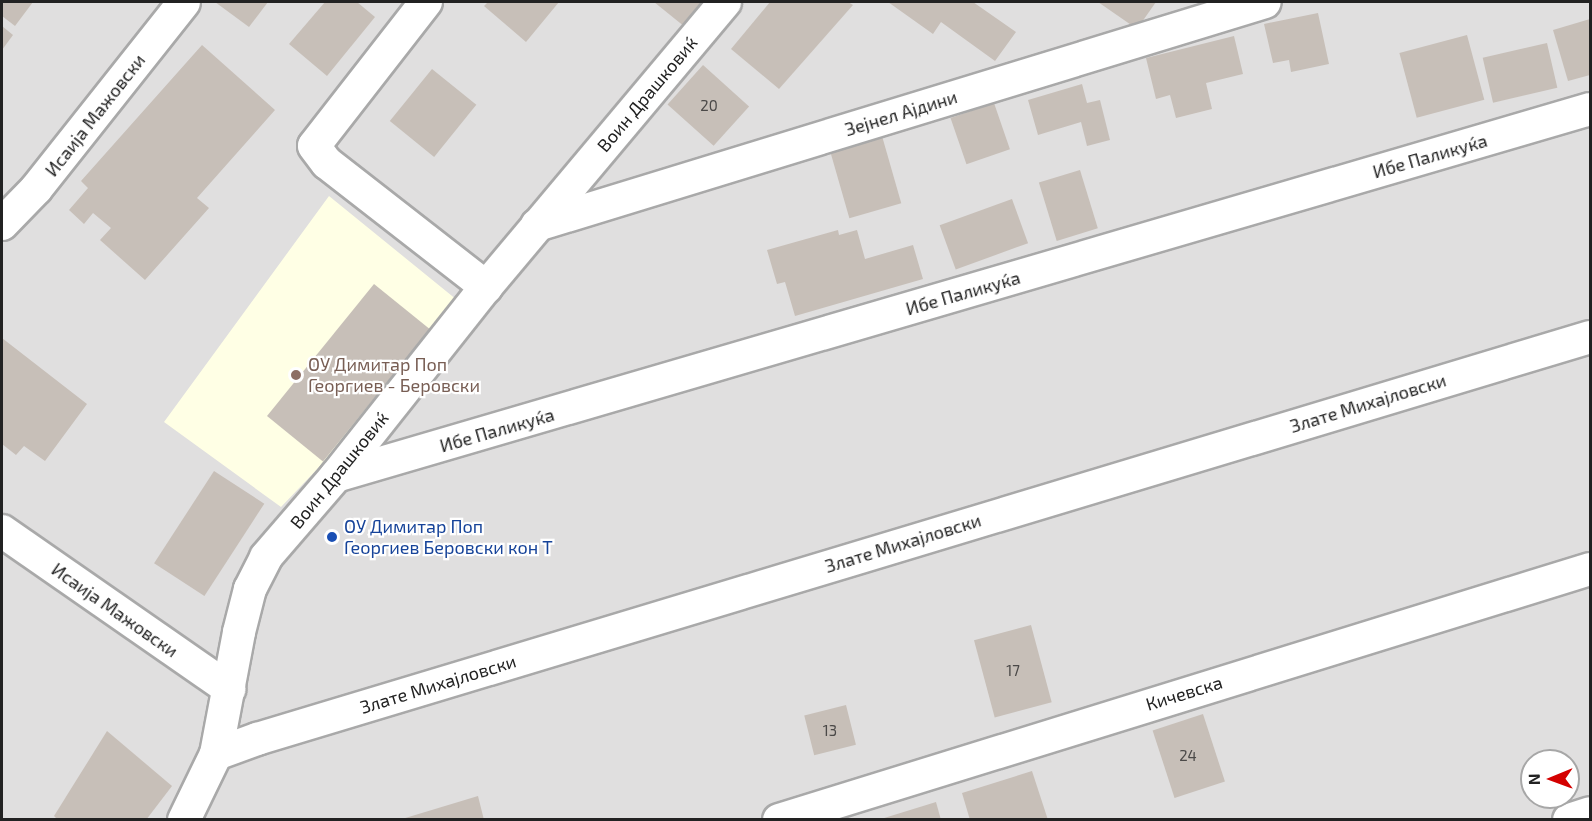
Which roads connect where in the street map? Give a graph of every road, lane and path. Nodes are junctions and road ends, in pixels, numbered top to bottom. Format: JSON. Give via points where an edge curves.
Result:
{"nodes":[{"id":1,"x":184,"y":2,"type":"edge"},
{"id":2,"x":426,"y":2,"type":"edge"},
{"id":3,"x":724,"y":2,"type":"edge"},
{"id":4,"x":1265,"y":2,"type":"edge"},
{"id":5,"x":1590,"y":109,"type":"edge"},
{"id":6,"x":2,"y":224,"type":"edge"},
{"id":7,"x":537,"y":225,"type":"junction"},
{"id":8,"x":486,"y":287,"type":"junction"},
{"id":9,"x":1590,"y":337,"type":"edge"},
{"id":10,"x":336,"y":476,"type":"junction"},
{"id":11,"x":2,"y":531,"type":"edge"},
{"id":12,"x":1590,"y":569,"type":"edge"},
{"id":13,"x":229,"y":689,"type":"junction"},
{"id":14,"x":216,"y":754,"type":"junction"},
{"id":15,"x":1590,"y":813,"type":"edge"},
{"id":16,"x":184,"y":819,"type":"edge"},
{"id":17,"x":779,"y":819,"type":"edge"},
{"id":18,"x":1569,"y":819,"type":"edge"}],
"edges":[{"from":1,"to":6,"type":"street","name":"Исаија Мажовски","via":[[36,189]]},
{"from":2,"to":8,"type":"street","via":[[314,146],[327,163]]},
{"from":3,"to":7,"type":"street","name":"Воин Драшковиќ"},
{"from":4,"to":7,"type":"street","name":"Зејнел Ајдини"},
{"from":5,"to":10,"type":"street","name":"Ибе Паликуќа"},
{"from":7,"to":8,"type":"street","name":"Воин Драшковиќ"},
{"from":8,"to":10,"type":"street","name":"Воин Драшковиќ"},
{"from":9,"to":14,"type":"street","name":"Злате Михајловски"},
{"from":10,"to":13,"type":"street","name":"Воин Драшковиќ","via":[[266,557],[250,589]]},
{"from":11,"to":13,"type":"street","name":"Исаија Мажовски"},
{"from":12,"to":17,"type":"street","name":"Кичевска"},
{"from":13,"to":14,"type":"street","name":"Воин Драшковиќ"},
{"from":14,"to":16,"type":"street","name":"Воин Драшковиќ"},
{"from":15,"to":18,"type":"street"}]}
